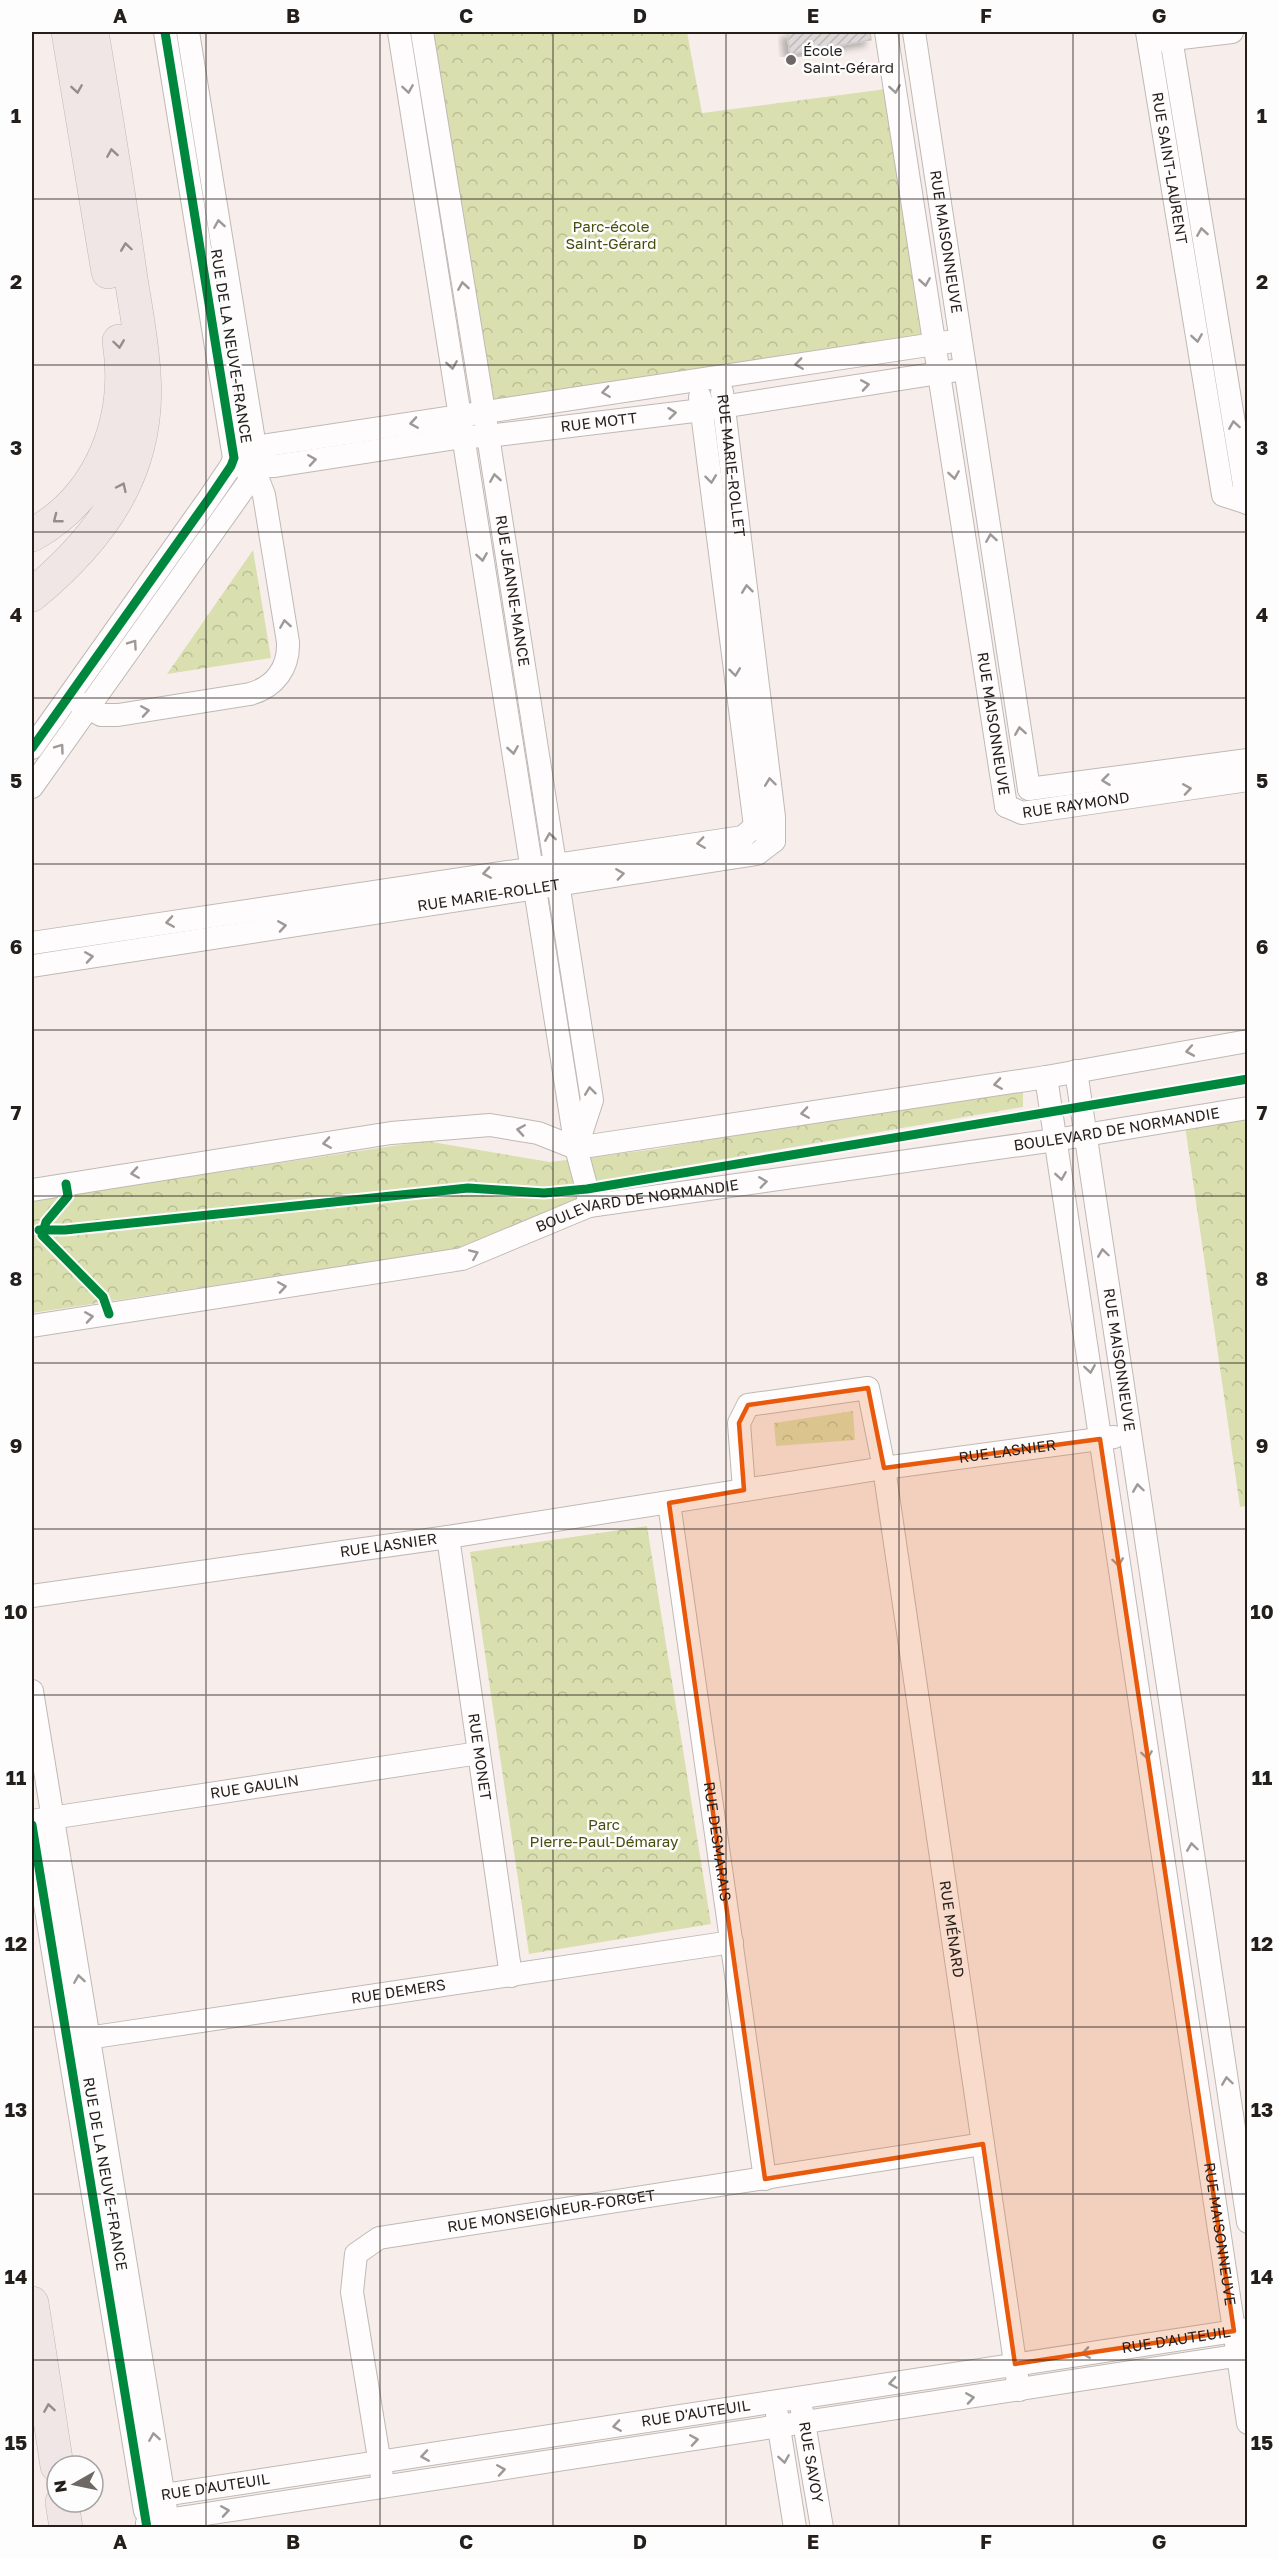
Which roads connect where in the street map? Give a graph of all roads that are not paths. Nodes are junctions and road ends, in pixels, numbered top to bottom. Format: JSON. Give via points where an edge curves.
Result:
{"nodes":[{"id":1,"x":68,"y":32,"type":"edge"},
{"id":2,"x":92,"y":32,"type":"edge"},
{"id":3,"x":165,"y":32,"type":"edge"},
{"id":4,"x":188,"y":32,"type":"edge"},
{"id":5,"x":399,"y":32,"type":"edge"},
{"id":6,"x":422,"y":32,"type":"edge"},
{"id":7,"x":886,"y":32,"type":"edge"},
{"id":8,"x":914,"y":32,"type":"edge"},
{"id":9,"x":1232,"y":32,"type":"edge"},
{"id":10,"x":1159,"y":36,"type":"edge"},
{"id":11,"x":918,"y":54,"type":"junction"},
{"id":12,"x":890,"y":58,"type":"junction"},
{"id":13,"x":1214,"y":300,"type":"junction"},
{"id":14,"x":1191,"y":303,"type":"junction"},
{"id":15,"x":961,"y":340,"type":"junction"},
{"id":16,"x":934,"y":344,"type":"junction"},
{"id":17,"x":965,"y":369,"type":"junction"},
{"id":18,"x":939,"y":373,"type":"junction"},
{"id":19,"x":708,"y":377,"type":"junction"},
{"id":20,"x":725,"y":406,"type":"junction"},
{"id":21,"x":702,"y":410,"type":"junction"},
{"id":22,"x":483,"y":411,"type":"junction"},
{"id":23,"x":462,"y":426,"type":"junction"},
{"id":24,"x":488,"y":436,"type":"junction"},
{"id":25,"x":243,"y":458,"type":"junction"},
{"id":26,"x":1247,"y":503,"type":"edge"},
{"id":27,"x":32,"y":535,"type":"edge"},
{"id":28,"x":32,"y":595,"type":"edge"},
{"id":29,"x":69,"y":696,"type":"junction"},
{"id":30,"x":88,"y":709,"type":"junction"},
{"id":31,"x":32,"y":748,"type":"edge"},
{"id":32,"x":1248,"y":760,"type":"edge"},
{"id":33,"x":1248,"y":780,"type":"edge"},
{"id":34,"x":1147,"y":785,"type":"junction"},
{"id":35,"x":32,"y":787,"type":"edge"},
{"id":36,"x":1029,"y":789,"type":"junction"},
{"id":37,"x":1006,"y":806,"type":"junction"},
{"id":38,"x":755,"y":826,"type":"junction"},
{"id":39,"x":774,"y":841,"type":"junction"},
{"id":40,"x":544,"y":875,"type":"junction"},
{"id":41,"x":198,"y":928,"type":"junction"},
{"id":42,"x":32,"y":943,"type":"edge"},
{"id":43,"x":32,"y":966,"type":"edge"},
{"id":44,"x":1248,"y":1041,"type":"edge"},
{"id":45,"x":1076,"y":1071,"type":"junction"},
{"id":46,"x":1046,"y":1077,"type":"junction"},
{"id":47,"x":1248,"y":1108,"type":"edge"},
{"id":48,"x":1086,"y":1136,"type":"junction"},
{"id":49,"x":1055,"y":1140,"type":"junction"},
{"id":50,"x":576,"y":1148,"type":"junction"},
{"id":51,"x":32,"y":1190,"type":"edge"},
{"id":52,"x":589,"y":1206,"type":"junction"},
{"id":53,"x":32,"y":1326,"type":"edge"},
{"id":54,"x":1130,"y":1435,"type":"junction"},
{"id":55,"x":1100,"y":1439,"type":"junction"},
{"id":56,"x":884,"y":1468,"type":"junction"},
{"id":57,"x":744,"y":1490,"type":"junction"},
{"id":58,"x":669,"y":1503,"type":"junction"},
{"id":59,"x":448,"y":1537,"type":"junction"},
{"id":60,"x":32,"y":1596,"type":"edge"},
{"id":61,"x":1162,"y":1650,"type":"junction"},
{"id":62,"x":1132,"y":1655,"type":"junction"},
{"id":63,"x":32,"y":1691,"type":"edge"},
{"id":64,"x":479,"y":1753,"type":"junction"},
{"id":65,"x":38,"y":1821,"type":"edge"},
{"id":66,"x":1198,"y":1888,"type":"junction"},
{"id":67,"x":1168,"y":1893,"type":"junction"},
{"id":68,"x":732,"y":1942,"type":"junction"},
{"id":69,"x":511,"y":1976,"type":"junction"},
{"id":70,"x":78,"y":2039,"type":"junction"},
{"id":71,"x":1231,"y":2112,"type":"junction"},
{"id":72,"x":1202,"y":2118,"type":"junction"},
{"id":73,"x":982,"y":2144,"type":"junction"},
{"id":74,"x":765,"y":2180,"type":"junction"},
{"id":75,"x":1248,"y":2222,"type":"edge"},
{"id":76,"x":32,"y":2302,"type":"edge"},
{"id":77,"x":1241,"y":2330,"type":"edge"},
{"id":78,"x":1242,"y":2355,"type":"edge"},
{"id":79,"x":1015,"y":2364,"type":"junction"},
{"id":80,"x":1018,"y":2390,"type":"junction"},
{"id":81,"x":800,"y":2397,"type":"junction"},
{"id":82,"x":775,"y":2401,"type":"junction"},
{"id":83,"x":804,"y":2423,"type":"junction"},
{"id":84,"x":1248,"y":2423,"type":"edge"},
{"id":85,"x":779,"y":2427,"type":"junction"},
{"id":86,"x":55,"y":2454,"type":"edge"},
{"id":87,"x":380,"y":2463,"type":"junction"},
{"id":88,"x":384,"y":2487,"type":"junction"},
{"id":89,"x":154,"y":2497,"type":"junction"},
{"id":90,"x":158,"y":2524,"type":"edge"},
{"id":91,"x":795,"y":2528,"type":"edge"},
{"id":92,"x":822,"y":2528,"type":"edge"}],
"edges":[{"from":1,"to":27,"type":"highway","one_way":true,"via":[[120,351],[121,400],[110,447],[87,488],[65,512]]},
{"from":28,"to":2,"type":"highway","one_way":true,"via":[[87,545],[108,516],[130,469],[143,419],[143,363]]},
{"from":3,"to":25,"type":"street","name":"RUE DE LA NEUVE-FRANCE"},
{"from":25,"to":4,"type":"street","name":"RUE DE LA NEUVE-FRANCE","one_way":true},
{"from":5,"to":23,"type":"street","name":"RUE JEANNE-MANCE","one_way":true},
{"from":22,"to":6,"type":"street","name":"RUE JEANNE-MANCE","one_way":true},
{"from":7,"to":12,"type":"street","name":"RUE MAISONNEUVE"},
{"from":8,"to":11,"type":"street","name":"RUE MAISONNEUVE"},
{"from":9,"to":10,"type":"street"},
{"from":13,"to":10,"type":"street","name":"RUE SAINT-LAURENT","one_way":true},
{"from":10,"to":14,"type":"street","name":"RUE SAINT-LAURENT"},
{"from":11,"to":12,"type":"street"},
{"from":11,"to":15,"type":"street","name":"RUE MAISONNEUVE"},
{"from":12,"to":16,"type":"street","name":"RUE MAISONNEUVE","one_way":true},
{"from":13,"to":14,"type":"street"},
{"from":26,"to":13,"type":"street","name":"RUE SAINT-LAURENT","one_way":true},
{"from":14,"to":26,"type":"street","name":"RUE SAINT-LAURENT","one_way":true,"via":[[1223,495]]},
{"from":15,"to":16,"type":"street","name":"RUE MOTT"},
{"from":15,"to":17,"type":"street","name":"RUE MAISONNEUVE"},
{"from":16,"to":18,"type":"street","name":"RUE MAISONNEUVE"},
{"from":16,"to":19,"type":"street","name":"RUE MOTT","one_way":true},
{"from":17,"to":18,"type":"street","name":"RUE MOTT"},
{"from":36,"to":17,"type":"street","name":"RUE MAISONNEUVE","one_way":true},
{"from":20,"to":18,"type":"street","name":"RUE MOTT","one_way":true},
{"from":18,"to":37,"type":"street","name":"RUE MAISONNEUVE","one_way":true},
{"from":19,"to":20,"type":"street","name":"RUE MARIE-ROLLET"},
{"from":19,"to":21,"type":"street","name":"RUE MARIE-ROLLET"},
{"from":19,"to":22,"type":"street","name":"RUE MOTT","one_way":true},
{"from":20,"to":21,"type":"street","name":"RUE MOTT"},
{"from":39,"to":20,"type":"street","name":"RUE MARIE-ROLLET","one_way":true},
{"from":24,"to":21,"type":"street","name":"RUE MOTT","one_way":true},
{"from":21,"to":38,"type":"street","name":"RUE MARIE-ROLLET","one_way":true},
{"from":22,"to":23,"type":"street","name":"RUE MOTT"},
{"from":22,"to":24,"type":"street","name":"RUE JEANNE-MANCE"},
{"from":23,"to":24,"type":"street","name":"RUE MOTT"},
{"from":23,"to":25,"type":"street","name":"RUE MOTT"},
{"from":23,"to":40,"type":"street","name":"RUE JEANNE-MANCE","one_way":true},
{"from":40,"to":24,"type":"street","name":"RUE JEANNE-MANCE","one_way":true},
{"from":25,"to":29,"type":"street"},
{"from":30,"to":25,"type":"street","one_way":true,"via":[[247,484]]},
{"from":30,"to":25,"type":"street","name":"RUE DE LA NEUVE-FRANCE","one_way":true,"via":[[101,715],[118,715],[248,694],[263,689],[279,675],[288,656],[288,642],[264,495]]},
{"from":29,"to":30,"type":"street","name":"RUE DE LA NEUVE-FRANCE"},
{"from":29,"to":31,"type":"street"},
{"from":35,"to":30,"type":"street","one_way":true},
{"from":32,"to":34,"type":"street","name":"RUE RAYMOND"},
{"from":34,"to":33,"type":"street","name":"RUE RAYMOND","one_way":true},
{"from":34,"to":36,"type":"street","name":"RUE RAYMOND","one_way":true},
{"from":34,"to":37,"type":"street","name":"RUE RAYMOND","via":[[1022,813]]},
{"from":36,"to":37,"type":"street","name":"RUE MAISONNEUVE"},
{"from":38,"to":39,"type":"street"},
{"from":38,"to":40,"type":"street","name":"RUE MARIE-ROLLET","one_way":true,"via":[[743,837]]},
{"from":40,"to":39,"type":"street","name":"RUE MARIE-ROLLET","one_way":true,"via":[[757,854]]},
{"from":40,"to":41,"type":"street","name":"RUE MARIE-ROLLET"},
{"from":40,"to":50,"type":"street","name":"RUE JEANNE-MANCE"},
{"from":41,"to":42,"type":"street","name":"RUE MARIE-ROLLET","one_way":true},
{"from":43,"to":41,"type":"street","name":"RUE MARIE-ROLLET","one_way":true},
{"from":44,"to":45,"type":"street","one_way":true},
{"from":45,"to":46,"type":"street"},
{"from":45,"to":48,"type":"street","name":"RUE MAISONNEUVE"},
{"from":46,"to":49,"type":"street","name":"RUE MAISONNEUVE"},
{"from":46,"to":50,"type":"street","one_way":true},
{"from":47,"to":48,"type":"street","name":"BOULEVARD DE NORMANDIE"},
{"from":48,"to":49,"type":"street","name":"BOULEVARD DE NORMANDIE"},
{"from":54,"to":48,"type":"street","name":"RUE MAISONNEUVE","one_way":true},
{"from":52,"to":49,"type":"street","name":"BOULEVARD DE NORMANDIE","one_way":true},
{"from":49,"to":55,"type":"street","name":"RUE MAISONNEUVE","one_way":true},
{"from":50,"to":51,"type":"street","one_way":true,"via":[[538,1133],[490,1125],[402,1132]]},
{"from":50,"to":52,"type":"street","name":"RUE JEANNE-MANCE"},
{"from":53,"to":52,"type":"street","name":"BOULEVARD DE NORMANDIE","one_way":true,"via":[[462,1259]]},
{"from":54,"to":55,"type":"street","name":"RUE LASNIER"},
{"from":61,"to":54,"type":"street","name":"RUE MAISONNEUVE","one_way":true},
{"from":55,"to":56,"type":"street","name":"RUE LASNIER"},
{"from":55,"to":62,"type":"street","name":"RUE MAISONNEUVE","one_way":true},
{"from":56,"to":57,"type":"street","name":"RUE LASNIER"},
{"from":56,"to":57,"type":"street","via":[[868,1388],[748,1405],[739,1423]]},
{"from":56,"to":73,"type":"street","name":"RUE MÉNARD"},
{"from":57,"to":58,"type":"street","name":"RUE LASNIER"},
{"from":58,"to":59,"type":"street","name":"RUE LASNIER"},
{"from":58,"to":68,"type":"street","name":"RUE DESMARAIS"},
{"from":59,"to":60,"type":"street","name":"RUE LASNIER"},
{"from":59,"to":64,"type":"street","name":"RUE MONET"},
{"from":61,"to":62,"type":"street"},
{"from":66,"to":61,"type":"street","name":"RUE MAISONNEUVE","one_way":true},
{"from":62,"to":67,"type":"street","name":"RUE MAISONNEUVE","one_way":true},
{"from":63,"to":65,"type":"street","name":"RUE DE LA NEUVE-FRANCE"},
{"from":64,"to":65,"type":"street","name":"RUE GAULIN"},
{"from":64,"to":69,"type":"street","name":"RUE MONET"},
{"from":65,"to":70,"type":"street","name":"RUE DE LA NEUVE-FRANCE"},
{"from":66,"to":67,"type":"street"},
{"from":71,"to":66,"type":"street","name":"RUE MAISONNEUVE","one_way":true},
{"from":67,"to":72,"type":"street","name":"RUE MAISONNEUVE"},
{"from":68,"to":69,"type":"street","name":"RUE DEMERS"},
{"from":68,"to":74,"type":"street","name":"RUE DESMARAIS"},
{"from":69,"to":70,"type":"street","name":"RUE DEMERS"},
{"from":70,"to":89,"type":"street","name":"RUE DE LA NEUVE-FRANCE"},
{"from":71,"to":72,"type":"street"},
{"from":71,"to":75,"type":"street","name":"RUE MAISONNEUVE"},
{"from":72,"to":77,"type":"street","name":"RUE MAISONNEUVE"},
{"from":73,"to":74,"type":"street","name":"RUE MONSEIGNEUR-FORGET"},
{"from":73,"to":79,"type":"street","name":"RUE MÉNARD"},
{"from":74,"to":87,"type":"street","name":"RUE MONSEIGNEUR-FORGET","via":[[379,2238],[356,2254],[352,2292]]},
{"from":86,"to":76,"type":"highway","one_way":true},
{"from":77,"to":78,"type":"street","name":"RUE MAISONNEUVE"},
{"from":77,"to":79,"type":"street","name":"RUE D'AUTEUIL","one_way":true},
{"from":78,"to":80,"type":"street","name":"RUE D'AUTEUIL"},
{"from":78,"to":84,"type":"street","name":"RUE MAISONNEUVE"},
{"from":79,"to":80,"type":"street","name":"RUE MÉNARD"},
{"from":79,"to":81,"type":"street","name":"RUE D'AUTEUIL","one_way":true},
{"from":83,"to":80,"type":"street","name":"RUE D'AUTEUIL","one_way":true},
{"from":81,"to":82,"type":"street","name":"RUE D'AUTEUIL"},
{"from":81,"to":83,"type":"street","name":"RUE SAVOY"},
{"from":82,"to":85,"type":"street","name":"RUE SAVOY"},
{"from":82,"to":87,"type":"street","name":"RUE D'AUTEUIL","one_way":true},
{"from":83,"to":85,"type":"street","name":"RUE D'AUTEUIL"},
{"from":83,"to":92,"type":"street","name":"RUE SAVOY"},
{"from":88,"to":85,"type":"street","name":"RUE D'AUTEUIL","one_way":true},
{"from":85,"to":91,"type":"street","name":"RUE SAVOY","one_way":true},
{"from":87,"to":88,"type":"street","name":"RUE MONSEIGNEUR-FORGET"},
{"from":87,"to":89,"type":"street","name":"RUE D'AUTEUIL"},
{"from":90,"to":88,"type":"street","name":"RUE D'AUTEUIL","one_way":true},
{"from":89,"to":90,"type":"street","name":"RUE DE LA NEUVE-FRANCE"}]}
